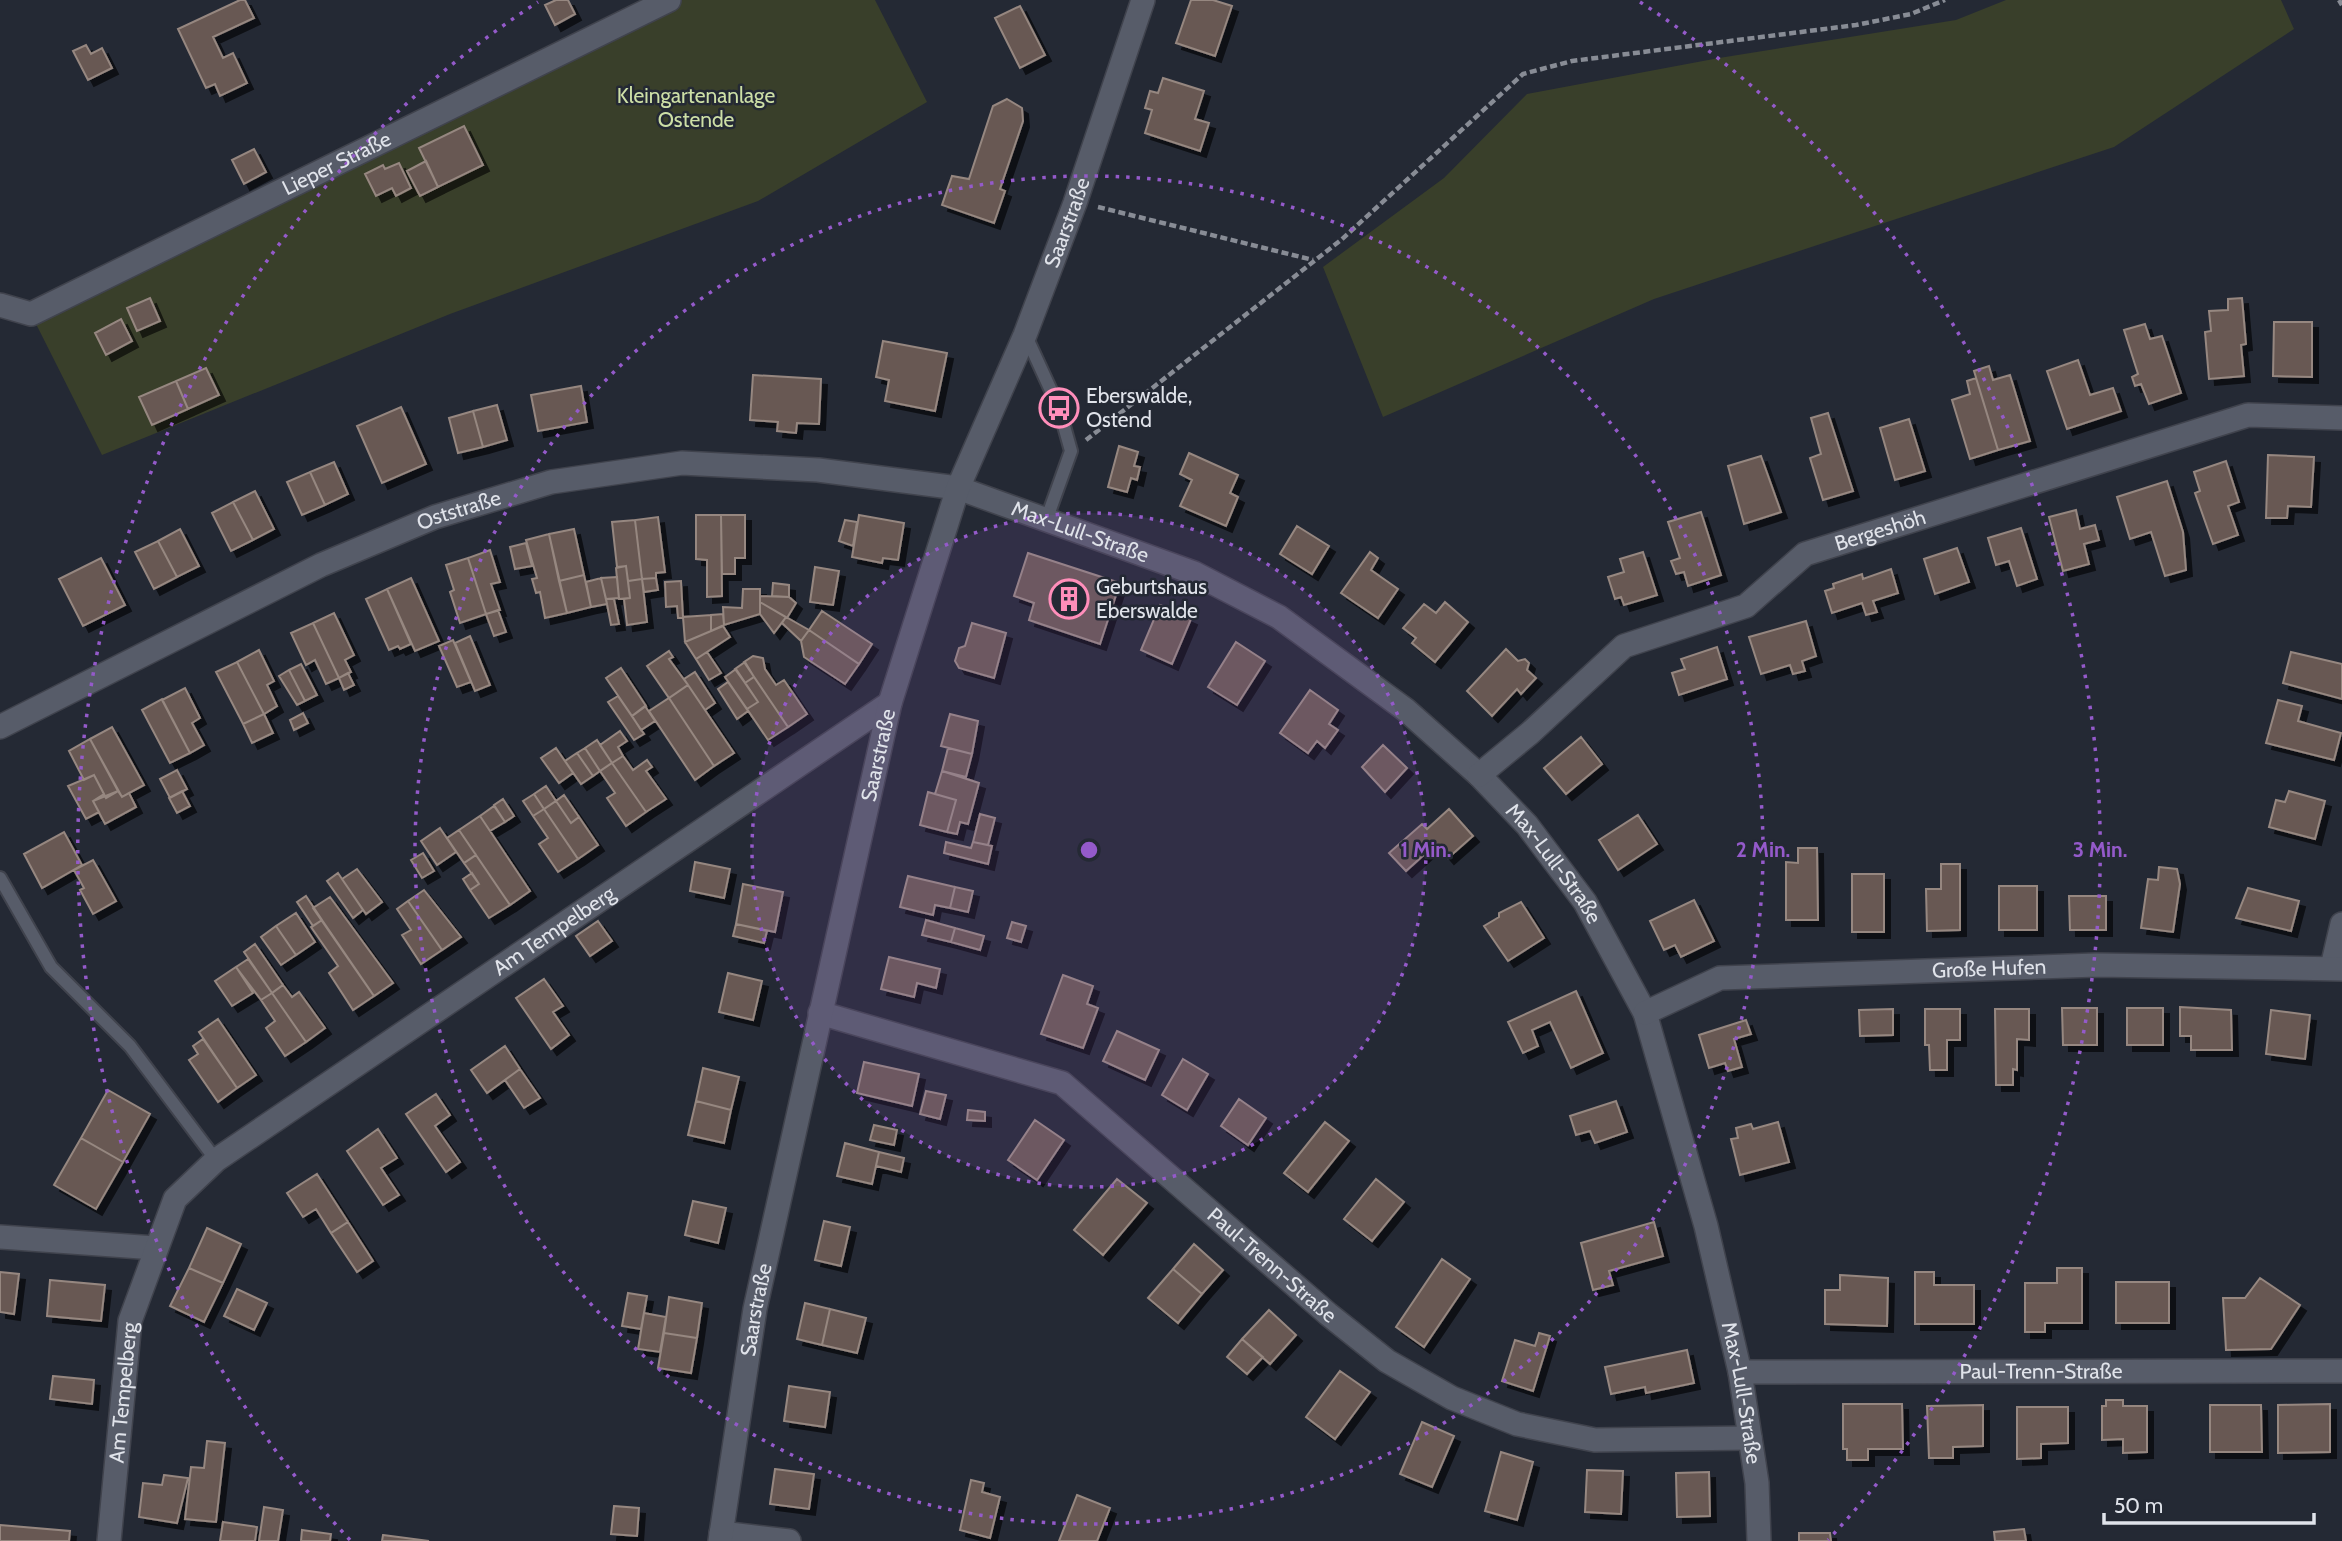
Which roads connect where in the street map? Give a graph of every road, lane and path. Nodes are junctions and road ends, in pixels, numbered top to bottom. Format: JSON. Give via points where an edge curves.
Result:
{"nodes":[{"id":1,"x":669,"y":0,"type":"edge"},
{"id":2,"x":1143,"y":0,"type":"edge"},
{"id":3,"x":1945,"y":0,"type":"edge"},
{"id":4,"x":2339,"y":0,"type":"edge"},
{"id":5,"x":2342,"y":5,"type":"edge"},
{"id":6,"x":1075,"y":203,"type":"junction"},
{"id":7,"x":1314,"y":261,"type":"junction"},
{"id":8,"x":0,"y":305,"type":"edge"},
{"id":9,"x":1025,"y":335,"type":"junction"},
{"id":10,"x":2342,"y":418,"type":"edge"},
{"id":11,"x":1071,"y":451,"type":"junction"},
{"id":12,"x":958,"y":488,"type":"junction"},
{"id":13,"x":1047,"y":518,"type":"junction"},
{"id":14,"x":890,"y":703,"type":"junction"},
{"id":15,"x":0,"y":727,"type":"edge"},
{"id":16,"x":1479,"y":775,"type":"junction"},
{"id":17,"x":0,"y":878,"type":"edge"},
{"id":18,"x":2342,"y":924,"type":"edge"},
{"id":19,"x":2337,"y":968,"type":"edge"},
{"id":20,"x":820,"y":1013,"type":"junction"},
{"id":21,"x":1645,"y":1013,"type":"junction"},
{"id":22,"x":216,"y":1160,"type":"junction"},
{"id":23,"x":0,"y":1237,"type":"edge"},
{"id":24,"x":155,"y":1248,"type":"junction"},
{"id":25,"x":2342,"y":1371,"type":"edge"},
{"id":26,"x":1740,"y":1372,"type":"junction"},
{"id":27,"x":1750,"y":1438,"type":"junction"},
{"id":28,"x":720,"y":1537,"type":"edge"},
{"id":29,"x":109,"y":1541,"type":"edge"},
{"id":30,"x":789,"y":1541,"type":"edge"},
{"id":31,"x":1759,"y":1541,"type":"edge"}],
"edges":[{"from":1,"to":8,"type":"street","name":"Lieper Straße","via":[[31,314]]},
{"from":2,"to":6,"type":"street","name":"Saarstraße"},
{"from":3,"to":7,"type":"path","via":[[1911,14],[1856,25],[1572,61],[1523,74]]},
{"from":4,"to":5,"type":"path"},
{"from":6,"to":7,"type":"path"},
{"from":6,"to":9,"type":"street","name":"Saarstraße"},
{"from":7,"to":11,"type":"path"},
{"from":9,"to":11,"type":"lane","via":[[1059,408]]},
{"from":9,"to":12,"type":"street","name":"Saarstraße"},
{"from":10,"to":16,"type":"street","name":"Bergeshöh","via":[[2248,415],[1805,554],[1746,606],[1624,646]]},
{"from":11,"to":13,"type":"lane"},
{"from":12,"to":13,"type":"street","name":"Max-Lull-Straße"},
{"from":12,"to":14,"type":"street","name":"Saarstraße"},
{"from":12,"to":15,"type":"street","name":"Oststraße","via":[[818,470],[682,463],[551,482],[435,517],[321,565]]},
{"from":13,"to":16,"type":"street","name":"Max-Lull-Straße","via":[[1194,573],[1279,617],[1396,702]]},
{"from":14,"to":20,"type":"street","name":"Saarstraße"},
{"from":14,"to":22,"type":"street","name":"Am Tempelberg"},
{"from":16,"to":21,"type":"street","name":"Max-Lull-Straße","via":[[1527,825],[1585,902]]},
{"from":17,"to":22,"type":"lane","via":[[51,967],[130,1046]]},
{"from":18,"to":19,"type":"street"},
{"from":19,"to":21,"type":"street","name":"Große Hufen","via":[[2096,965],[1720,978]]},
{"from":20,"to":27,"type":"street","name":"Paul-Trenn-Straße","via":[[1062,1083],[1338,1322],[1387,1361],[1452,1398],[1517,1424],[1595,1440]]},
{"from":20,"to":28,"type":"street","name":"Saarstraße","via":[[755,1309]]},
{"from":21,"to":26,"type":"street","name":"Max-Lull-Straße","via":[[1706,1226]]},
{"from":22,"to":24,"type":"street","name":"Am Tempelberg","via":[[174,1199]]},
{"from":23,"to":24,"type":"street"},
{"from":24,"to":29,"type":"street","name":"Am Tempelberg","via":[[130,1321]]},
{"from":25,"to":26,"type":"street","name":"Paul-Trenn-Straße"},
{"from":26,"to":27,"type":"street","name":"Max-Lull-Straße"},
{"from":27,"to":31,"type":"street","name":"Max-Lull-Straße"},
{"from":28,"to":30,"type":"street"}]}
